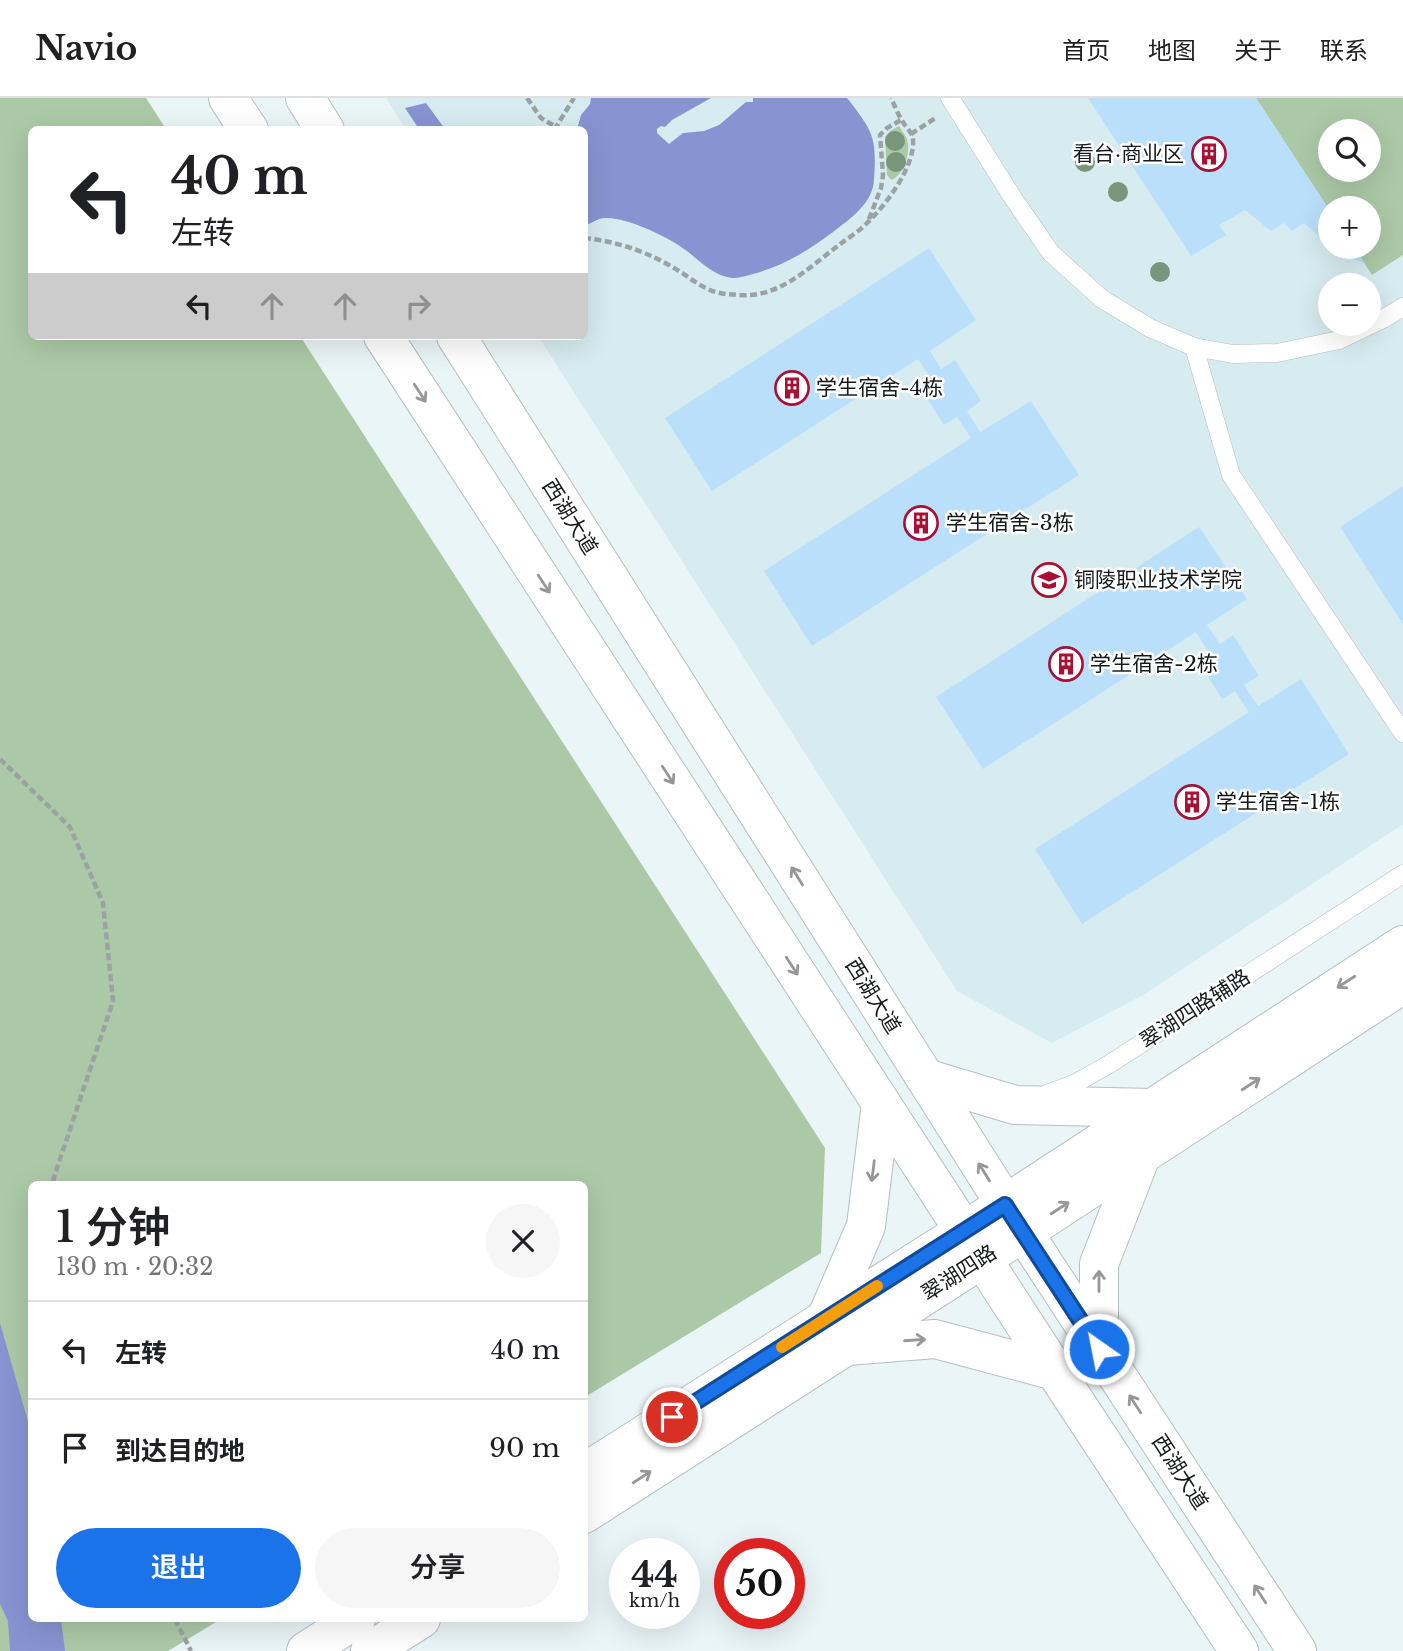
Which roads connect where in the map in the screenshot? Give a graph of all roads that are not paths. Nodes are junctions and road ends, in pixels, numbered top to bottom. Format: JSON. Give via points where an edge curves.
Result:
{"nodes":[{"id":1,"x":228,"y":98,"type":"edge"},
{"id":2,"x":305,"y":98,"type":"edge"},
{"id":3,"x":950,"y":98,"type":"edge"},
{"id":4,"x":246,"y":126,"type":"edge"},
{"id":5,"x":322,"y":126,"type":"edge"},
{"id":6,"x":1403,"y":307,"type":"edge"},
{"id":7,"x":386,"y":340,"type":"edge"},
{"id":8,"x":459,"y":340,"type":"edge"},
{"id":9,"x":1195,"y":347,"type":"junction"},
{"id":10,"x":1403,"y":733,"type":"edge"},
{"id":11,"x":1403,"y":874,"type":"edge"},
{"id":12,"x":1403,"y":945,"type":"edge"},
{"id":13,"x":1403,"y":984,"type":"edge"},
{"id":14,"x":925,"y":1078,"type":"junction"},
{"id":15,"x":970,"y":1092,"type":"junction"},
{"id":16,"x":881,"y":1103,"type":"junction"},
{"id":17,"x":1153,"y":1108,"type":"junction"},
{"id":18,"x":1141,"y":1156,"type":"junction"},
{"id":19,"x":1014,"y":1218,"type":"junction"},
{"id":20,"x":973,"y":1245,"type":"junction"},
{"id":21,"x":836,"y":1333,"type":"junction"},
{"id":22,"x":1099,"y":1349,"type":"junction"},
{"id":23,"x":1055,"y":1371,"type":"junction"},
{"id":24,"x":588,"y":1471,"type":"edge"},
{"id":25,"x":588,"y":1511,"type":"edge"},
{"id":26,"x":351,"y":1622,"type":"edge"},
{"id":27,"x":416,"y":1622,"type":"edge"},
{"id":28,"x":306,"y":1651,"type":"edge"},
{"id":29,"x":370,"y":1651,"type":"edge"},
{"id":30,"x":1239,"y":1651,"type":"edge"},
{"id":31,"x":1297,"y":1651,"type":"edge"}],
"edges":[{"from":1,"to":4,"type":"main road"},
{"from":2,"to":5,"type":"main road"},
{"from":3,"to":9,"type":"lane","via":[[1051,253],[1102,299],[1150,328]]},
{"from":6,"to":9,"type":"lane","via":[[1339,340],[1277,353],[1233,354]]},
{"from":7,"to":16,"type":"main road","one_way":true},
{"from":14,"to":8,"type":"main road","name":"西湖大道","one_way":true},
{"from":9,"to":10,"type":"lane","via":[[1231,475]]},
{"from":11,"to":15,"type":"lane","name":"翠湖四路辅路","via":[[1074,1084],[1049,1094]]},
{"from":12,"to":17,"type":"main road","name":"翠湖四路","one_way":true},
{"from":18,"to":13,"type":"main road","name":"翠湖四路","one_way":true},
{"from":14,"to":15,"type":"main road"},
{"from":19,"to":14,"type":"main road","name":"西湖大道","one_way":true},
{"from":15,"to":17,"type":"main road","via":[[1015,1105]]},
{"from":16,"to":20,"type":"main road"},
{"from":16,"to":21,"type":"main road","one_way":true,"via":[[866,1226]]},
{"from":17,"to":19,"type":"main road","name":"翠湖四路"},
{"from":19,"to":18,"type":"main road","name":"翠湖四路","one_way":true},
{"from":22,"to":18,"type":"main road","one_way":true,"via":[[1099,1264]]},
{"from":19,"to":20,"type":"main road","name":"翠湖四路"},
{"from":19,"to":22,"type":"main road","name":"西湖大道"},
{"from":20,"to":21,"type":"main road","name":"翠湖四路"},
{"from":20,"to":23,"type":"main road"},
{"from":21,"to":23,"type":"main road","one_way":true,"via":[[935,1339]]},
{"from":21,"to":24,"type":"main road"},
{"from":25,"to":21,"type":"main road","one_way":true},
{"from":31,"to":22,"type":"main road","name":"西湖大道","one_way":true},
{"from":23,"to":30,"type":"main road"},
{"from":26,"to":28,"type":"main road"},
{"from":27,"to":29,"type":"main road"}]}
